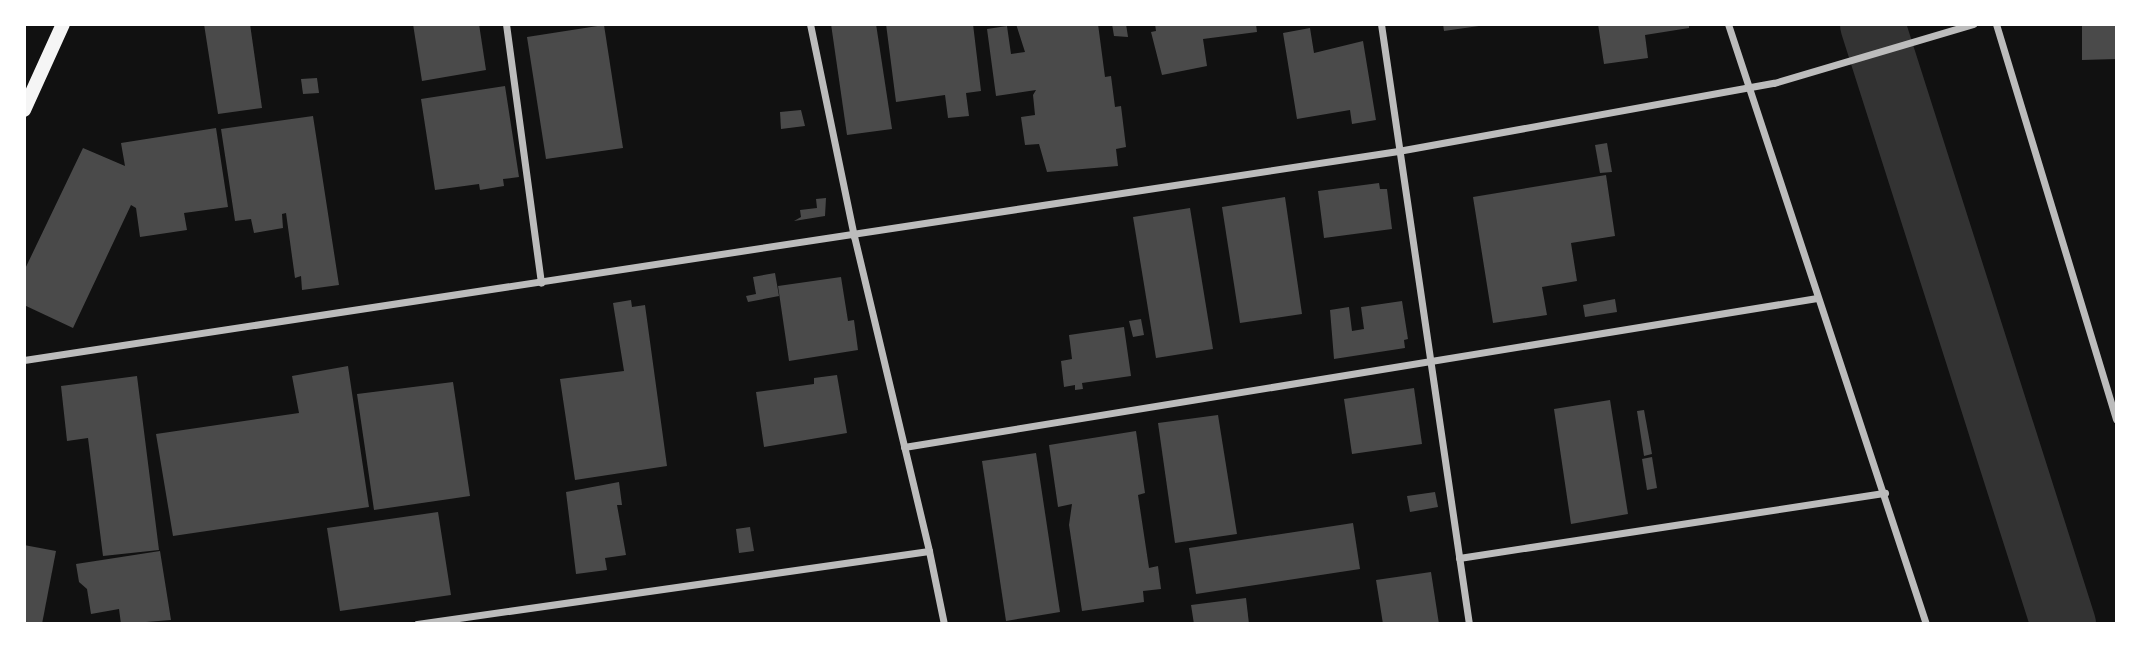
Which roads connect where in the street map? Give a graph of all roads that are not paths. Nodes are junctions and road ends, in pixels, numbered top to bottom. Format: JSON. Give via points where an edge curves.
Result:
{"nodes":[{"id":1,"x":63,"y":24,"type":"edge"},
{"id":2,"x":506,"y":24,"type":"edge"},
{"id":3,"x":810,"y":24,"type":"edge"},
{"id":4,"x":1381,"y":24,"type":"edge"},
{"id":5,"x":1728,"y":24,"type":"edge"},
{"id":6,"x":1996,"y":24,"type":"edge"},
{"id":7,"x":1972,"y":25,"type":"edge"},
{"id":8,"x":1749,"y":88,"type":"junction"},
{"id":9,"x":24,"y":110,"type":"edge"},
{"id":10,"x":1398,"y":151,"type":"junction"},
{"id":11,"x":854,"y":236,"type":"junction"},
{"id":12,"x":541,"y":283,"type":"junction"},
{"id":13,"x":1817,"y":298,"type":"junction"},
{"id":14,"x":24,"y":360,"type":"edge"},
{"id":15,"x":1430,"y":363,"type":"junction"},
{"id":16,"x":2116,"y":419,"type":"edge"},
{"id":17,"x":904,"y":447,"type":"junction"},
{"id":18,"x":1885,"y":493,"type":"junction"},
{"id":19,"x":929,"y":551,"type":"junction"},
{"id":20,"x":1459,"y":558,"type":"junction"},
{"id":21,"x":417,"y":624,"type":"edge"},
{"id":22,"x":944,"y":624,"type":"edge"},
{"id":23,"x":1469,"y":624,"type":"edge"},
{"id":24,"x":1926,"y":624,"type":"edge"}],
"edges":[{"from":1,"to":9,"type":"main road"},
{"from":2,"to":12,"type":"street"},
{"from":3,"to":11,"type":"street"},
{"from":4,"to":10,"type":"street"},
{"from":5,"to":8,"type":"street"},
{"from":6,"to":16,"type":"street"},
{"from":7,"to":8,"type":"street"},
{"from":8,"to":10,"type":"street"},
{"from":8,"to":13,"type":"street"},
{"from":10,"to":11,"type":"street"},
{"from":10,"to":15,"type":"street"},
{"from":11,"to":12,"type":"street"},
{"from":11,"to":17,"type":"street"},
{"from":12,"to":14,"type":"street"},
{"from":13,"to":15,"type":"street"},
{"from":13,"to":18,"type":"street"},
{"from":15,"to":17,"type":"street"},
{"from":15,"to":20,"type":"street"},
{"from":17,"to":19,"type":"street"},
{"from":18,"to":20,"type":"street"},
{"from":18,"to":24,"type":"street"},
{"from":19,"to":21,"type":"street"},
{"from":19,"to":22,"type":"street"},
{"from":20,"to":23,"type":"street"}]}
